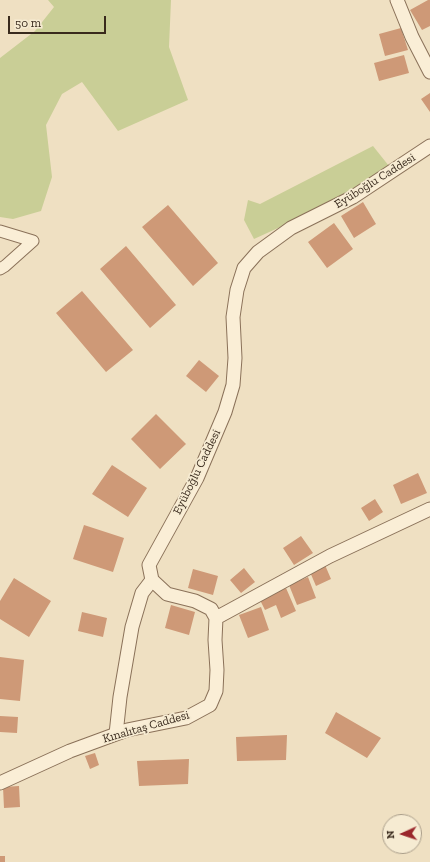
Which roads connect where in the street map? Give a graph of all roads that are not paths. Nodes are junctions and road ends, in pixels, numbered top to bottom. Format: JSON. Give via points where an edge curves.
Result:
{"nodes":[{"id":1,"x":397,"y":0,"type":"edge"},
{"id":2,"x":430,"y":72,"type":"edge"},
{"id":3,"x":430,"y":146,"type":"edge"},
{"id":4,"x":0,"y":231,"type":"edge"},
{"id":5,"x":0,"y":269,"type":"edge"},
{"id":6,"x":430,"y":509,"type":"edge"},
{"id":7,"x":152,"y":580,"type":"junction"},
{"id":8,"x":216,"y":618,"type":"junction"},
{"id":9,"x":116,"y":734,"type":"junction"},
{"id":10,"x":0,"y":783,"type":"edge"}],
"edges":[{"from":1,"to":2,"type":"street"},
{"from":3,"to":7,"type":"street","name":"Eyüboğlu Caddesi","via":[[353,197],[291,228],[258,252],[244,268],[237,290],[233,317],[233,385],[225,412],[196,478],[149,565]]},
{"from":4,"to":5,"type":"street","via":[[33,241]]},
{"from":6,"to":8,"type":"street","via":[[330,556]]},
{"from":7,"to":8,"type":"street","via":[[167,594],[195,601],[211,610]]},
{"from":7,"to":9,"type":"street","via":[[142,593],[132,627]]},
{"from":8,"to":9,"type":"street","name":"Kınalıtaş Caddesi","via":[[216,690],[210,705],[186,718]]},
{"from":9,"to":10,"type":"street","name":"Kınalıtaş Caddesi","via":[[70,751]]}]}
